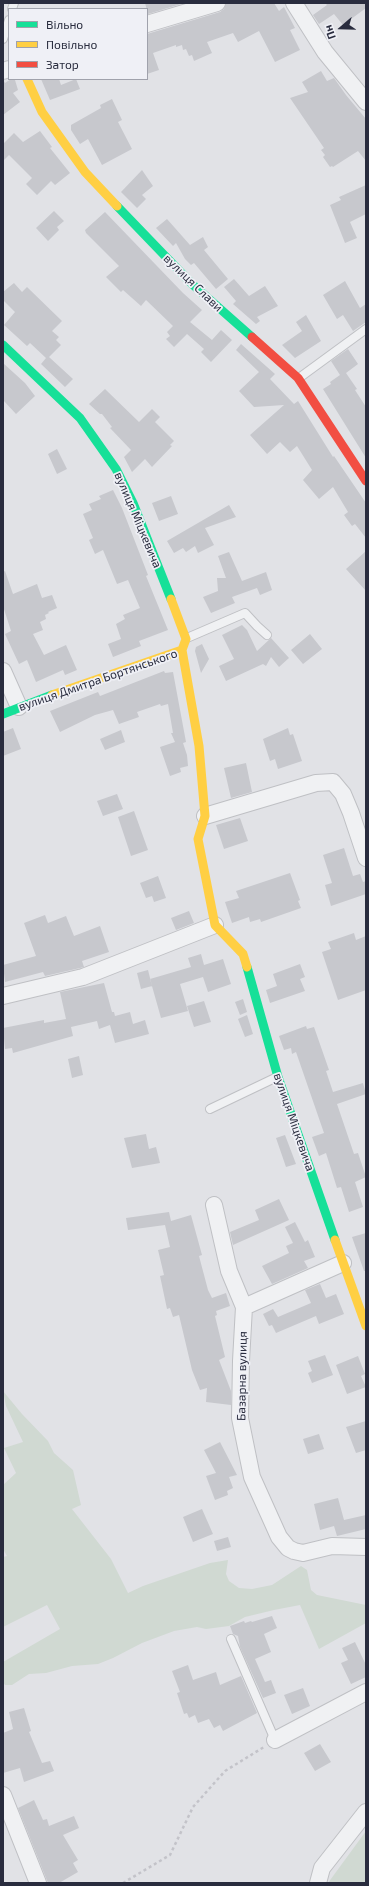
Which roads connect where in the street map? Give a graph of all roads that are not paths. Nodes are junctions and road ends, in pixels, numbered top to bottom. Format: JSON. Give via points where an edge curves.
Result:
{"nodes":[{"id":1,"x":217,"y":3,"type":"edge"},
{"id":2,"x":294,"y":3,"type":"edge"},
{"id":3,"x":8,"y":23,"type":"edge"},
{"id":4,"x":148,"y":24,"type":"edge"},
{"id":5,"x":3,"y":39,"type":"edge"},
{"id":6,"x":27,"y":80,"type":"edge"},
{"id":7,"x":366,"y":102,"type":"edge"},
{"id":8,"x":366,"y":329,"type":"edge"},
{"id":9,"x":3,"y":345,"type":"edge"},
{"id":10,"x":298,"y":378,"type":"junction"},
{"id":11,"x":366,"y":481,"type":"edge"},
{"id":12,"x":267,"y":635,"type":"dead end"},
{"id":13,"x":186,"y":639,"type":"junction"},
{"id":14,"x":182,"y":650,"type":"junction"},
{"id":15,"x":3,"y":671,"type":"edge"},
{"id":16,"x":19,"y":707,"type":"junction"},
{"id":17,"x":3,"y":714,"type":"edge"},
{"id":18,"x":205,"y":816,"type":"junction"},
{"id":19,"x":366,"y":858,"type":"edge"},
{"id":20,"x":215,"y":925,"type":"junction"},
{"id":21,"x":3,"y":996,"type":"edge"},
{"id":22,"x":278,"y":1077,"type":"junction"},
{"id":23,"x":210,"y":1109,"type":"dead end"},
{"id":24,"x":214,"y":1205,"type":"dead end"},
{"id":25,"x":343,"y":1263,"type":"junction"},
{"id":26,"x":244,"y":1307,"type":"junction"},
{"id":27,"x":366,"y":1326,"type":"edge"},
{"id":28,"x":366,"y":1547,"type":"edge"},
{"id":29,"x":231,"y":1639,"type":"dead end"},
{"id":30,"x":366,"y":1692,"type":"edge"},
{"id":31,"x":275,"y":1740,"type":"joint"},
{"id":32,"x":3,"y":1795,"type":"edge"},
{"id":33,"x":366,"y":1812,"type":"edge"},
{"id":34,"x":38,"y":1883,"type":"edge"},
{"id":35,"x":318,"y":1883,"type":"edge"}],
"edges":[{"from":1,"to":4,"type":"street"},
{"from":2,"to":7,"type":"street","via":[[325,52]]},
{"from":3,"to":5,"type":"lane"},
{"from":6,"to":10,"type":"street","name":"вулиця Слави","via":[[42,112],[85,172],[192,284]]},
{"from":8,"to":10,"type":"lane"},
{"from":9,"to":13,"type":"street","name":"вулиця Міцкевича","via":[[80,418],[116,469],[133,503]]},
{"from":10,"to":11,"type":"street","name":"вулиця Слави"},
{"from":12,"to":13,"type":"lane","name":"вулиця Дмитра Бортянського","via":[[246,613]]},
{"from":13,"to":14,"type":"street","name":"вулиця Дмитра Бортянського"},
{"from":14,"to":16,"type":"street","name":"вулиця Дмитра Бортянського"},
{"from":14,"to":18,"type":"street","via":[[199,746]]},
{"from":15,"to":16,"type":"street"},
{"from":16,"to":17,"type":"street","name":"вулиця Дмитра Бортянського"},
{"from":18,"to":19,"type":"street","via":[[316,783],[333,782],[343,794]]},
{"from":18,"to":20,"type":"street","via":[[198,839]]},
{"from":20,"to":21,"type":"street","via":[[82,977]]},
{"from":20,"to":22,"type":"street","name":"вулиця Міцкевича","via":[[243,954]]},
{"from":22,"to":23,"type":"lane"},
{"from":22,"to":25,"type":"street","name":"вулиця Міцкевича"},
{"from":24,"to":26,"type":"street","name":"Базарна вулиця","via":[[229,1271]]},
{"from":25,"to":26,"type":"street"},
{"from":25,"to":27,"type":"street","name":"вулиця Міцкевича"},
{"from":26,"to":28,"type":"street","name":"Базарна вулиця","via":[[240,1418],[252,1477],[280,1538],[288,1548],[303,1553],[332,1546]]},
{"from":29,"to":31,"type":"lane"},
{"from":30,"to":31,"type":"street"},
{"from":32,"to":34,"type":"street"},
{"from":33,"to":35,"type":"street","via":[[322,1868]]}]}
